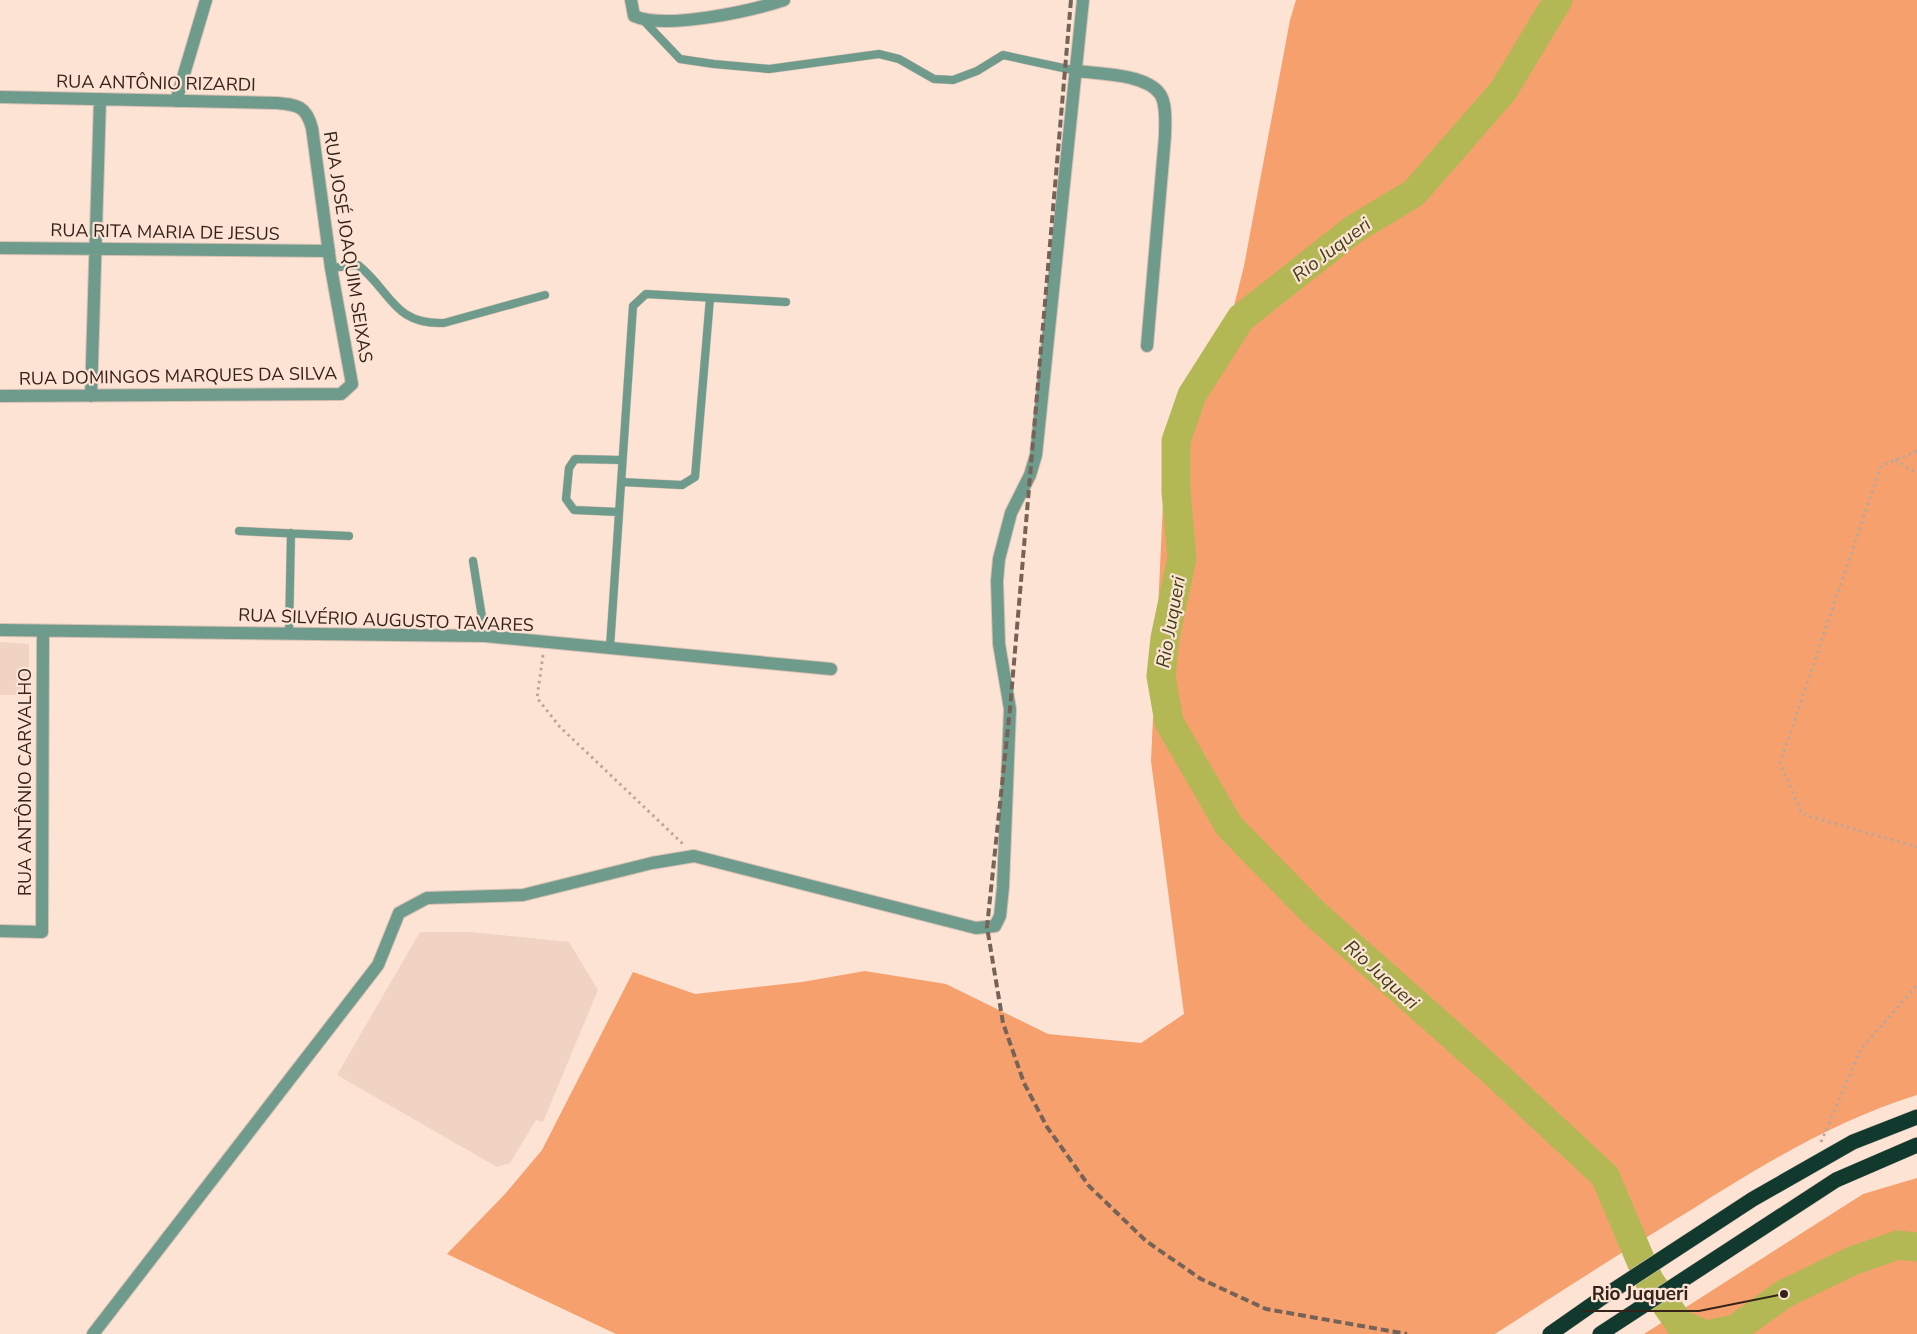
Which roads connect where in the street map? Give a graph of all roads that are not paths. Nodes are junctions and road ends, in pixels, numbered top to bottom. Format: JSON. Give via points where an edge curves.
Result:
{"nodes":[{"id":1,"x":206,"y":0,"type":"edge"},
{"id":2,"x":631,"y":0,"type":"edge"},
{"id":3,"x":784,"y":0,"type":"edge"},
{"id":4,"x":1083,"y":0,"type":"edge"},
{"id":5,"x":643,"y":20,"type":"junction"},
{"id":6,"x":1077,"y":71,"type":"junction"},
{"id":7,"x":0,"y":98,"type":"edge"},
{"id":8,"x":100,"y":99,"type":"junction"},
{"id":9,"x":176,"y":101,"type":"junction"},
{"id":10,"x":308,"y":115,"type":"joint"},
{"id":11,"x":0,"y":248,"type":"edge"},
{"id":12,"x":96,"y":250,"type":"junction"},
{"id":13,"x":329,"y":251,"type":"junction"},
{"id":14,"x":331,"y":268,"type":"junction"},
{"id":15,"x":545,"y":294,"type":"dead end"},
{"id":16,"x":710,"y":298,"type":"junction"},
{"id":17,"x":786,"y":302,"type":"dead end"},
{"id":18,"x":1147,"y":346,"type":"dead end"},
{"id":19,"x":352,"y":384,"type":"joint"},
{"id":20,"x":0,"y":396,"type":"edge"},
{"id":21,"x":91,"y":396,"type":"junction"},
{"id":22,"x":622,"y":460,"type":"junction"},
{"id":23,"x":621,"y":482,"type":"junction"},
{"id":24,"x":619,"y":512,"type":"junction"},
{"id":25,"x":238,"y":531,"type":"dead end"},
{"id":26,"x":291,"y":533,"type":"junction"},
{"id":27,"x":349,"y":536,"type":"dead end"},
{"id":28,"x":473,"y":562,"type":"dead end"},
{"id":29,"x":0,"y":630,"type":"edge"},
{"id":30,"x":43,"y":631,"type":"junction"},
{"id":31,"x":289,"y":634,"type":"junction"},
{"id":32,"x":485,"y":636,"type":"junction"},
{"id":33,"x":610,"y":648,"type":"junction"},
{"id":34,"x":830,"y":669,"type":"dead end"},
{"id":35,"x":0,"y":931,"type":"edge"},
{"id":36,"x":1917,"y":1117,"type":"edge"},
{"id":37,"x":1917,"y":1144,"type":"edge"},
{"id":38,"x":93,"y":1334,"type":"edge"},
{"id":39,"x":1550,"y":1334,"type":"edge"},
{"id":40,"x":1600,"y":1334,"type":"edge"}],
"edges":[{"from":1,"to":9,"type":"street"},
{"from":2,"to":5,"type":"street","via":[[634,16]]},
{"from":3,"to":5,"type":"street","via":[[721,16]]},
{"from":4,"to":6,"type":"street"},
{"from":5,"to":6,"type":"lane","via":[[680,59],[714,64],[769,70],[879,54],[899,59],[934,78],[953,80],[1003,55]]},
{"from":6,"to":18,"type":"street","via":[[1144,81],[1160,94],[1164,109],[1165,136]]},
{"from":6,"to":38,"type":"street","via":[[1036,455],[1011,513],[999,559],[999,644],[1010,709],[1000,916],[995,926],[976,928],[694,856],[652,863],[523,895],[427,898],[399,913],[378,965]]},
{"from":7,"to":8,"type":"street","name":"RUA ANTÔNIO RIZARDI"},
{"from":8,"to":9,"type":"street","name":"RUA ANTÔNIO RIZARDI"},
{"from":8,"to":12,"type":"street"},
{"from":9,"to":10,"type":"street","name":"RUA ANTÔNIO RIZARDI","via":[[290,104]]},
{"from":10,"to":13,"type":"street","name":"RUA JOSÉ JOAQUIM SEIXAS"},
{"from":11,"to":12,"type":"street","name":"RUA RITA MARIA DE JESUS"},
{"from":12,"to":13,"type":"street","name":"RUA RITA MARIA DE JESUS"},
{"from":12,"to":21,"type":"street"},
{"from":13,"to":14,"type":"street","name":"RUA JOSÉ JOAQUIM SEIXAS"},
{"from":14,"to":15,"type":"lane","via":[[358,265],[395,308],[416,321],[435,324]]},
{"from":14,"to":19,"type":"street","name":"RUA JOSÉ JOAQUIM SEIXAS"},
{"from":16,"to":17,"type":"lane"},
{"from":16,"to":22,"type":"lane","via":[[646,294],[633,306]]},
{"from":16,"to":23,"type":"lane","via":[[695,477],[682,485]]},
{"from":19,"to":21,"type":"street","name":"RUA DOMINGOS MARQUES DA SILVA","via":[[341,394]]},
{"from":20,"to":21,"type":"street","name":"RUA DOMINGOS MARQUES DA SILVA"},
{"from":22,"to":23,"type":"lane"},
{"from":22,"to":24,"type":"lane","via":[[575,460],[570,468],[566,499],[574,510]]},
{"from":23,"to":24,"type":"lane"},
{"from":24,"to":33,"type":"lane"},
{"from":25,"to":26,"type":"lane"},
{"from":26,"to":27,"type":"lane"},
{"from":26,"to":31,"type":"lane"},
{"from":28,"to":32,"type":"lane"},
{"from":29,"to":30,"type":"street","name":"RUA SILVÉRIO AUGUSTO TAVARES"},
{"from":30,"to":31,"type":"street","name":"RUA SILVÉRIO AUGUSTO TAVARES"},
{"from":30,"to":35,"type":"street","name":"RUA ANTÔNIO CARVALHO","via":[[42,932]]},
{"from":31,"to":32,"type":"street","name":"RUA SILVÉRIO AUGUSTO TAVARES"},
{"from":32,"to":33,"type":"street","name":"RUA SILVÉRIO AUGUSTO TAVARES"},
{"from":33,"to":34,"type":"street","name":"RUA SILVÉRIO AUGUSTO TAVARES"},
{"from":36,"to":39,"type":"highway","via":[[1853,1142],[1753,1199]]},
{"from":37,"to":40,"type":"highway","via":[[1836,1180]]}]}
